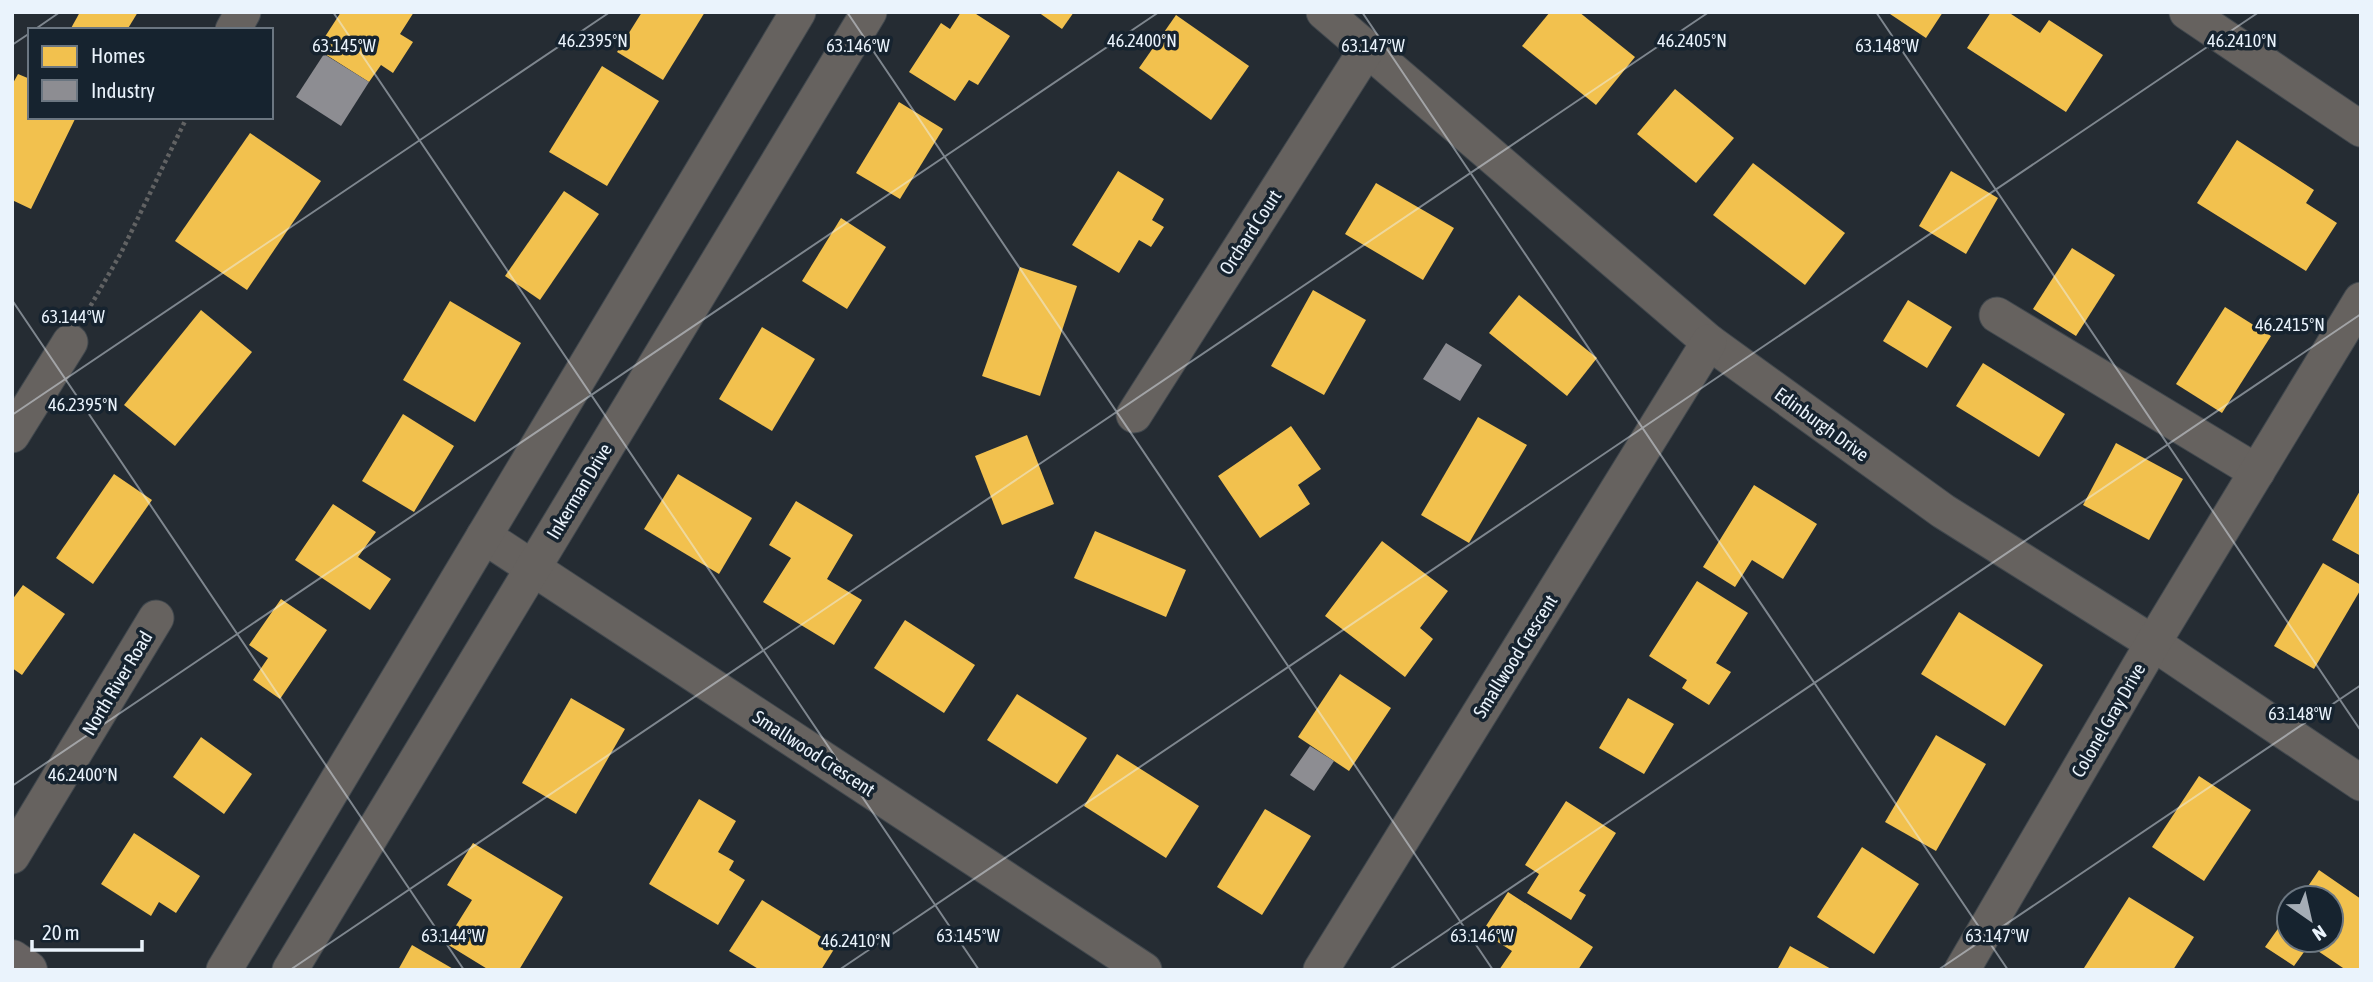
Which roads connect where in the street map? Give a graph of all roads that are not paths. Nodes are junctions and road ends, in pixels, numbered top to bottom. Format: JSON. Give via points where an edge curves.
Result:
{"nodes":[{"id":1,"x":243,"y":12,"type":"edge"},
{"id":2,"x":798,"y":12,"type":"edge"},
{"id":3,"x":869,"y":12,"type":"edge"},
{"id":4,"x":1324,"y":12,"type":"edge"},
{"id":5,"x":2187,"y":12,"type":"edge"},
{"id":6,"x":234,"y":28,"type":"edge"},
{"id":7,"x":1367,"y":48,"type":"junction"},
{"id":8,"x":2361,"y":129,"type":"edge"},
{"id":9,"x":2361,"y":300,"type":"edge"},
{"id":10,"x":1997,"y":315,"type":"dead end"},
{"id":11,"x":70,"y":342,"type":"road end"},
{"id":12,"x":1709,"y":342,"type":"junction"},
{"id":13,"x":1134,"y":415,"type":"dead end"},
{"id":14,"x":12,"y":435,"type":"edge"},
{"id":15,"x":2257,"y":472,"type":"junction"},
{"id":16,"x":484,"y":536,"type":"junction"},
{"id":17,"x":533,"y":568,"type":"junction"},
{"id":18,"x":156,"y":618,"type":"dead end"},
{"id":19,"x":2153,"y":643,"type":"junction"},
{"id":20,"x":2361,"y":783,"type":"edge"},
{"id":21,"x":12,"y":856,"type":"edge"},
{"id":22,"x":12,"y":959,"type":"edge"},
{"id":23,"x":28,"y":970,"type":"edge"},
{"id":24,"x":224,"y":970,"type":"edge"},
{"id":25,"x":289,"y":970,"type":"edge"},
{"id":26,"x":1144,"y":970,"type":"edge"},
{"id":27,"x":1321,"y":970,"type":"edge"},
{"id":28,"x":1962,"y":970,"type":"edge"}],
"edges":[{"from":1,"to":6,"type":"street"},
{"from":2,"to":16,"type":"street"},
{"from":3,"to":17,"type":"street","name":"Inkerman Drive"},
{"from":4,"to":7,"type":"street","name":"Edinburgh Drive"},
{"from":5,"to":8,"type":"street"},
{"from":7,"to":12,"type":"street","name":"Edinburgh Drive"},
{"from":7,"to":13,"type":"street","name":"Orchard Court"},
{"from":9,"to":15,"type":"street","name":"Colonel Gray Drive"},
{"from":10,"to":15,"type":"street"},
{"from":11,"to":14,"type":"street"},
{"from":12,"to":19,"type":"street","name":"Edinburgh Drive","via":[[1943,511]]},
{"from":12,"to":27,"type":"street","name":"Smallwood Crescent"},
{"from":15,"to":19,"type":"street","name":"Colonel Gray Drive"},
{"from":16,"to":17,"type":"street","name":"Smallwood Crescent"},
{"from":16,"to":24,"type":"street"},
{"from":17,"to":25,"type":"street","name":"Inkerman Drive"},
{"from":17,"to":26,"type":"street","name":"Smallwood Crescent"},
{"from":18,"to":21,"type":"street","name":"North River Road"},
{"from":19,"to":20,"type":"street","name":"Edinburgh Drive"},
{"from":19,"to":28,"type":"street","name":"Colonel Gray Drive"},
{"from":22,"to":23,"type":"main road"}]}
